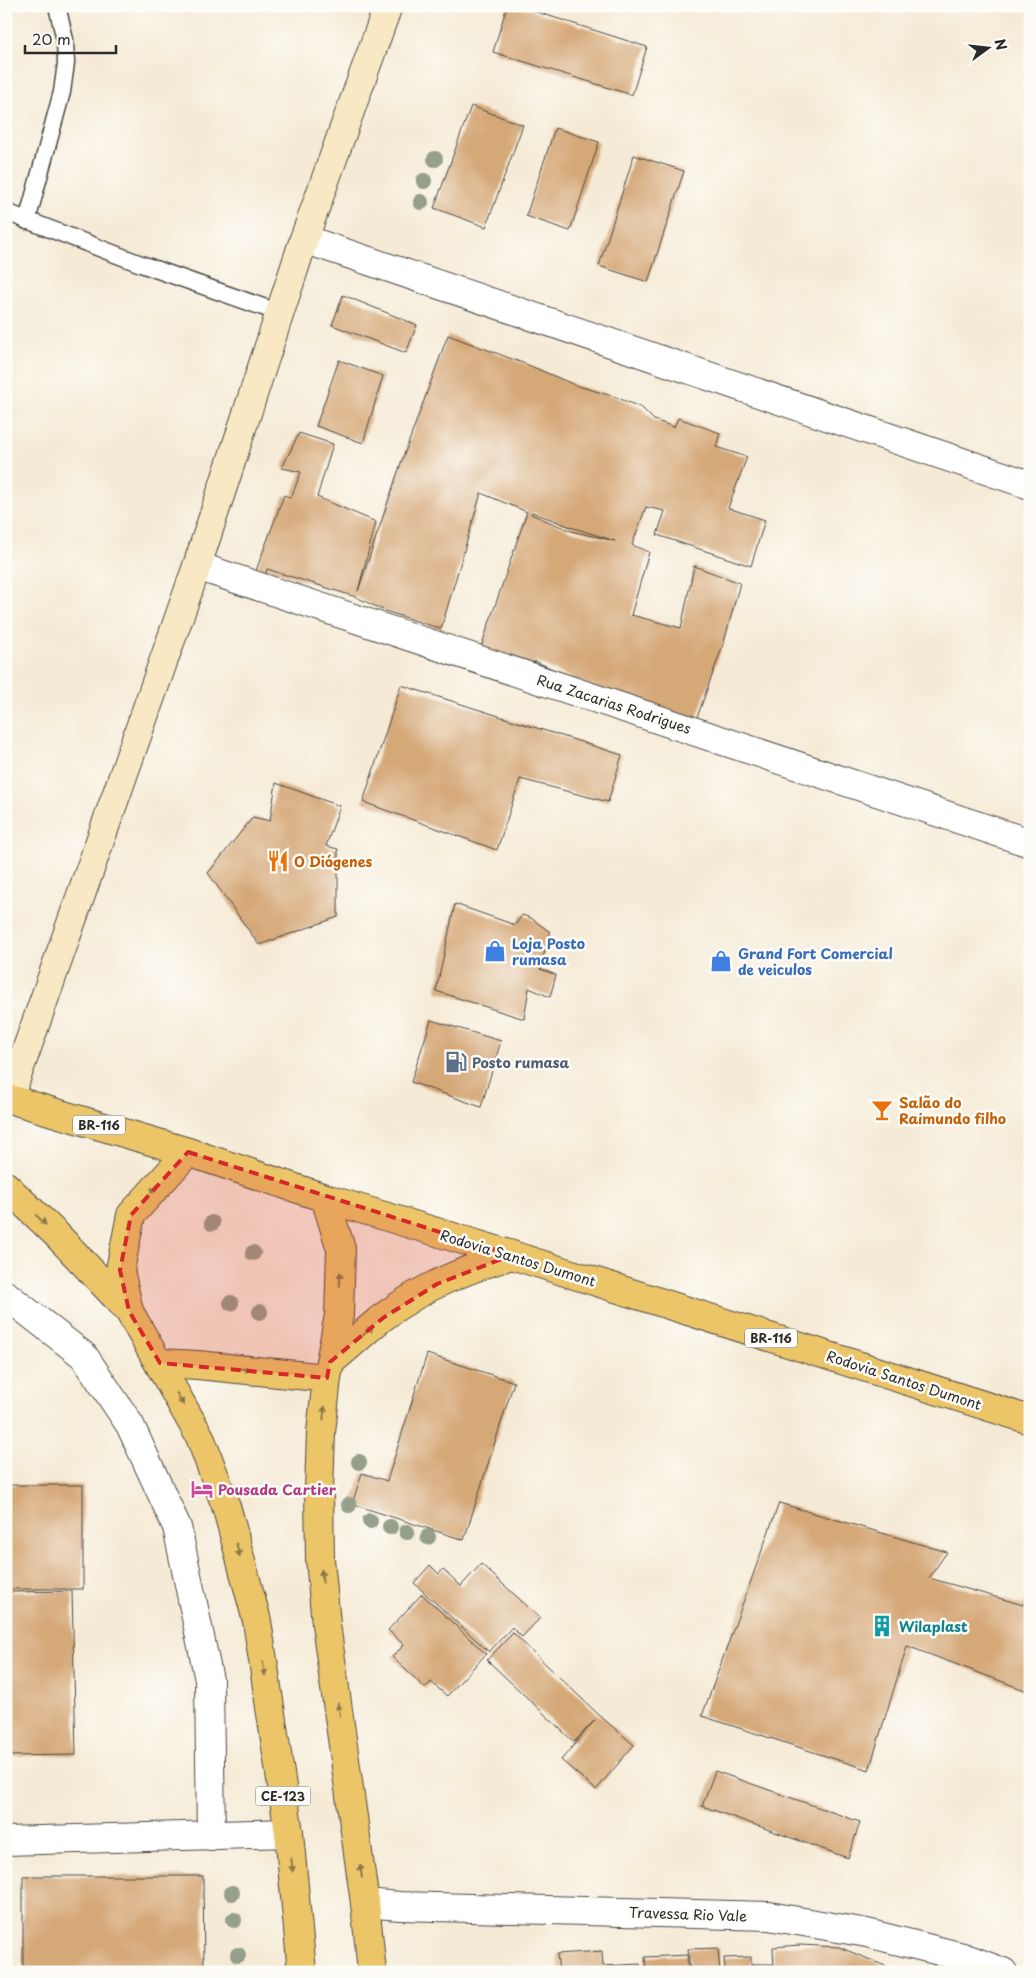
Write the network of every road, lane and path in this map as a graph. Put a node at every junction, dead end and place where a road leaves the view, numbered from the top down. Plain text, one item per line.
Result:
1 (57, 6) edge
2 (388, 6) edge
3 (6, 212) edge
4 (27, 221) junction
5 (304, 239) junction
6 (280, 313) junction
7 (1030, 485) edge
8 (197, 566) junction
9 (1030, 843) edge
10 (8, 1098) edge
11 (188, 1152) junction
12 (6, 1186) edge
13 (325, 1198) junction
14 (512, 1255) junction
15 (6, 1295) edge
16 (130, 1311) junction
17 (160, 1363) junction
18 (329, 1370) junction
19 (1030, 1420) edge
20 (289, 1834) junction
21 (210, 1836) junction
22 (6, 1841) edge
23 (365, 1904) junction
24 (302, 1972) edge
25 (372, 1972) edge
26 (1003, 1972) edge

1 - 4 lane
2 - 5 street
3 - 4 lane
4 - 6 lane
5 - 6 street
5 - 7 street
6 - 8 street
8 - 9 street, Rua Zacarias Rodrigues
8 - 10 street
10 - 11 main road, Rodovia Santos Dumont / BR-116
11 - 13 main road, Rodovia Santos Dumont / BR-116
11 -> 16 main road
12 -> 16 main road
13 - 14 main road, Rodovia Santos Dumont / BR-116
18 -> 13 main road
18 -> 14 main road
14 - 19 main road, Rodovia Santos Dumont / BR-116
15 - 21 street
16 - 17 main road
17 -> 18 main road
17 -> 20 main road, CE-123
23 -> 18 main road
20 - 21 street
20 -> 24 main road, CE-123
21 - 22 street
23 - 25 main road
23 - 26 street, Travessa Rio Vale

